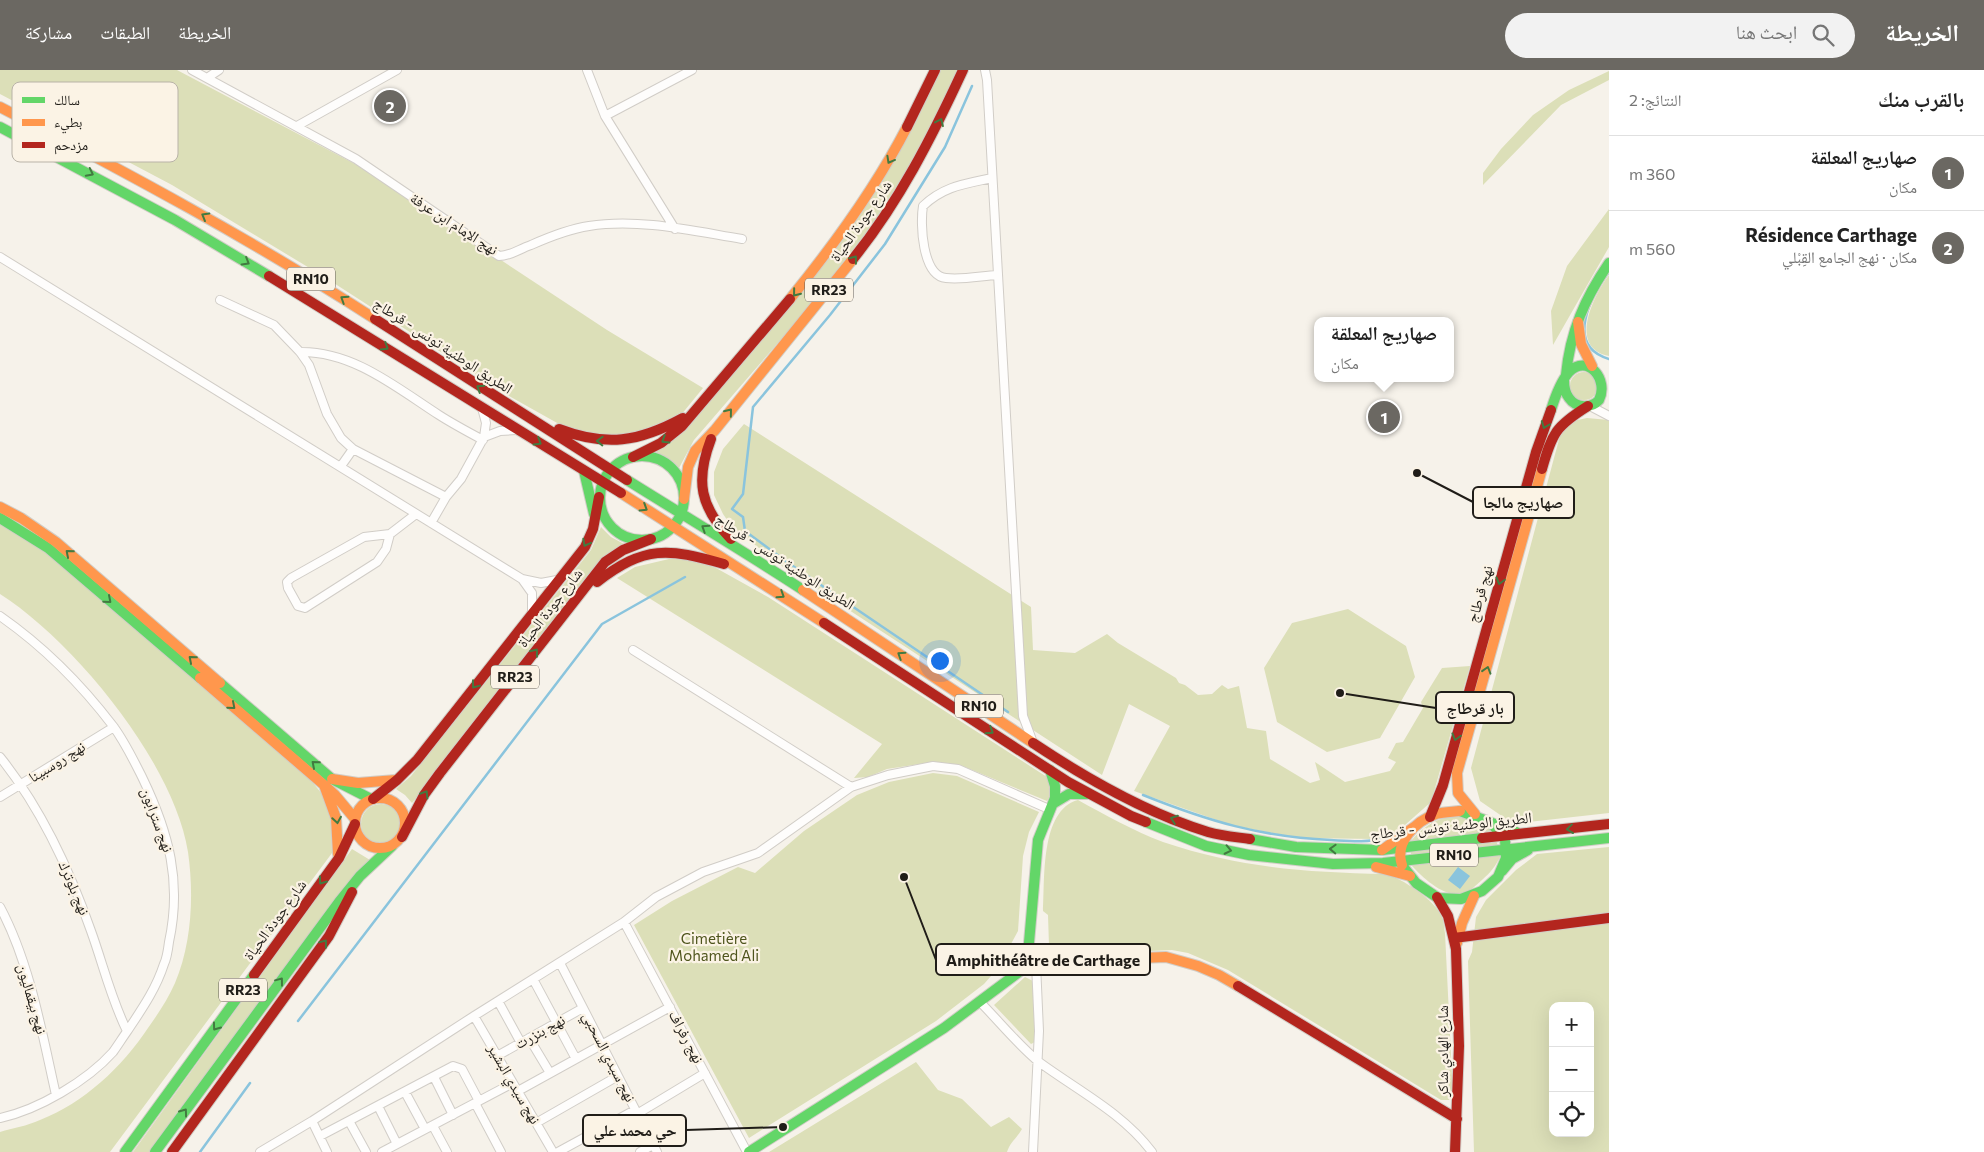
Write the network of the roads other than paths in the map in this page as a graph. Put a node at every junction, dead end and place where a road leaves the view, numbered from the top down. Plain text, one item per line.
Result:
1 (192, 70) edge
2 (219, 70) edge
3 (397, 70) edge
4 (587, 70) edge
5 (692, 70) edge
6 (936, 70) edge
7 (963, 70) edge
8 (985, 70) edge
9 (207, 78) junction
10 (0, 107) edge
11 (12, 113) edge
12 (606, 116) junction
13 (297, 126) junction
14 (0, 127) edge
15 (12, 133) edge
16 (66, 162) edge
17 (107, 162) edge
18 (992, 178) junction
19 (676, 229) junction
20 (742, 239) dead end
21 (0, 257) edge
22 (1609, 263) edge
23 (997, 275) junction
24 (220, 300) dead end
25 (1578, 316) junction
26 (300, 352) junction
27 (1595, 366) junction
28 (1565, 378) junction
29 (1607, 388) edge
30 (507, 405) junction
31 (1589, 406) junction
32 (482, 408) junction
33 (695, 411) junction
34 (1609, 416) edge
35 (520, 430) junction
36 (715, 430) junction
37 (484, 439) junction
38 (353, 449) junction
39 (633, 457) junction
40 (340, 466) junction
41 (611, 469) junction
42 (584, 471) junction
43 (602, 482) junction
44 (446, 497) junction
45 (599, 497) junction
46 (684, 499) junction
47 (0, 507) edge
48 (681, 513) junction
49 (416, 514) junction
50 (0, 518) edge
51 (595, 518) junction
52 (431, 523) junction
53 (673, 526) junction
54 (390, 534) junction
55 (651, 539) junction
56 (744, 551) junction
57 (740, 569) junction
58 (522, 579) junction
59 (559, 579) junction
60 (572, 603) junction
61 (532, 612) junction
62 (0, 616) edge
63 (633, 650) dead end
64 (114, 727) junction
65 (1032, 742) junction
66 (0, 757) edge
67 (1050, 770) junction
68 (397, 780) junction
69 (328, 782) junction
70 (22, 784) junction
71 (851, 787) junction
72 (1087, 794) junction
73 (0, 797) edge
74 (372, 799) junction
75 (1053, 807) junction
76 (1474, 814) junction
77 (1430, 817) junction
78 (355, 821) junction
79 (1492, 823) junction
80 (1609, 824) edge
81 (1414, 827) junction
82 (1532, 834) junction
83 (1504, 835) junction
84 (402, 837) junction
85 (1609, 838) edge
86 (392, 846) junction
87 (1535, 846) junction
88 (1400, 849) junction
89 (1507, 849) junction
90 (1382, 850) junction
91 (339, 858) junction
92 (1401, 861) junction
93 (1363, 864) junction
94 (1502, 871) junction
95 (360, 876) junction
96 (1410, 876) junction
97 (1474, 896) junction
98 (1437, 897) junction
99 (0, 907) edge
100 (1609, 918) edge
101 (624, 922) junction
102 (1456, 938) junction
103 (1028, 954) junction
104 (560, 963) junction
105 (1036, 963) junction
106 (1023, 969) junction
107 (533, 980) junction
108 (498, 1001) junction
109 (980, 1002) junction
110 (670, 1007) junction
111 (583, 1008) junction
112 (474, 1016) junction
113 (557, 1023) junction
114 (127, 1031) junction
115 (529, 1038) junction
116 (521, 1043) junction
117 (602, 1045) junction
118 (497, 1056) junction
119 (576, 1059) junction
120 (1037, 1060) junction
121 (550, 1073) junction
122 (705, 1073) junction
123 (618, 1076) junction
124 (434, 1077) junction
125 (513, 1083) junction
126 (405, 1092) junction
127 (518, 1092) junction
128 (56, 1095) junction
129 (477, 1102) junction
130 (378, 1106) junction
131 (636, 1112) junction
132 (453, 1115) junction
133 (0, 1118) edge
134 (1457, 1119) junction
135 (312, 1121) junction
136 (349, 1121) junction
137 (536, 1123) junction
138 (429, 1128) junction
139 (320, 1136) junction
140 (397, 1144) junction
141 (655, 1148) edge
142 (553, 1151) edge
143 (125, 1152) edge
144 (155, 1152) edge
145 (172, 1152) edge
146 (260, 1152) edge
147 (327, 1152) edge
148 (366, 1152) edge
149 (382, 1152) edge
150 (447, 1152) edge
151 (501, 1152) edge
152 (640, 1152) edge
153 (748, 1152) edge
154 (1033, 1152) edge
155 (1152, 1152) edge
156 (1455, 1152) edge

1 - 9 street, نهج الإمام ابن عرفة
2 - 9 street
3 - 13 street
4 - 12 street
5 - 12 street
6 -> 33 main road, شارع جودة الحياة / RR23
36 -> 7 main road, شارع جودة الحياة / RR23
8 - 18 street
9 - 13 street, نهج الإمام ابن عرفة
11 -> 10 main road, الطريق الوطنية تونس - قرطاج / RN10
12 - 19 street
13 - 19 street, نهج الإمام ابن عرفة
14 -> 15 main road, الطريق الوطنية تونس - قرطاج / RN10
16 -> 32 main road, الطريق الوطنية تونس - قرطاج / RN10
30 -> 17 main road, الطريق الوطنية تونس - قرطاج / RN10
18 - 23 street
18 - 23 street
19 - 20 street, نهج الإمام ابن عرفة
21 - 40 street
22 - 25 main road
23 - 65 street
24 - 26 street
25 - 27 main road
25 - 28 main road
26 - 37 street
26 - 38 street
27 - 28 main road
27 - 29 main road
28 - 31 main road
28 -> 77 main road, نهج قرطاج
29 - 31 main road
33 -> 30 main road
30 - 41 main road, الطريق الوطنية تونس - قرطاج / RN10
31 - 34 street
76 -> 31 main road, نهج قرطاج
32 - 35 main road, الطريق الوطنية تونس - قرطاج / RN10
32 - 37 street
33 -> 39 main road, شارع جودة الحياة / RR23
35 - 37 street
35 -> 42 main road, الطريق الوطنية تونس - قرطاج / RN10
36 - 46 main road, شارع جودة الحياة / RR23
36 - 56 main road
37 - 44 street
38 - 40 street
38 - 44 street
39 - 41 main road, شارع جودة الحياة
39 - 46 main road
40 - 49 street
41 - 43 main road
41 - 48 main road, الطريق الوطنية تونس - قرطاج / RN10
42 - 43 main road, الطريق الوطنية تونس - قرطاج / RN10
42 - 51 main road
43 - 45 main road, شارع جودة الحياة
43 -> 53 main road, الطريق الوطنية تونس - قرطاج / RN10
44 - 52 street
45 - 51 main road, شارع جودة الحياة / RR23
45 - 55 main road
46 - 48 main road, شارع جودة الحياة
69 -> 47 main road
48 - 53 main road, شارع جودة الحياة
56 -> 48 main road, الطريق الوطنية تونس - قرطاج / RN10
49 - 52 street
49 - 54 street
50 -> 69 main road
51 -> 59 main road, شارع جودة الحياة / RR23
52 - 58 street
53 - 55 main road, شارع جودة الحياة
53 - 57 main road, الطريق الوطنية تونس - قرطاج / RN10
54 - 54 street
55 - 60 main road, شارع جودة الحياة / RR23
65 -> 56 main road, الطريق الوطنية تونس - قرطاج / RN10
57 - 60 main road
57 -> 67 main road, الطريق الوطنية تونس - قرطاج / RN10
58 - 59 street
58 - 61 street
59 - 61 main road, شارع جودة الحياة / RR23
84 -> 60 main road, شارع جودة الحياة / RR23
61 -> 68 main road, شارع جودة الحياة / RR23
62 - 64 street, نهج سترابون
63 - 71 street
64 - 70 street, نهج روسبينا
64 - 114 street, نهج سترابون
90 -> 65 main road, الطريق الوطنية تونس - قرطاج / RN10
66 - 70 street, نهج بلوترك
67 - 72 main road, الطريق الوطنية تونس - قرطاج / RN10
67 - 75 main road
68 - 69 main road
68 - 74 main road, شارع جودة الحياة / RR23
69 - 74 main road
69 - 78 main road
69 -> 91 main road
70 - 73 street, نهج روسبينا
70 - 114 street, نهج بلوترك
71 - 75 street
71 - 101 street
72 - 75 main road
72 -> 93 main road, الطريق الوطنية تونس - قرطاج / RN10
74 - 78 main road, شارع جودة الحياة / RR23
74 - 84 main road
75 - 103 main road
76 - 77 main road
76 - 79 main road
77 - 81 main road
78 - 86 main road
78 - 91 main road, شارع جودة الحياة / RR23
79 - 82 main road
79 - 83 main road
80 -> 82 main road, الطريق الوطنية تونس - قرطاج / RN10
81 - 88 main road
81 - 90 main road
82 - 83 main road, الطريق الوطنية تونس - قرطاج / RN10
83 - 88 main road, الطريق الوطنية تونس - قرطاج / RN10
83 - 89 main road
84 - 86 main road, شارع جودة الحياة / RR23
85 - 87 main road, الطريق الوطنية تونس - قرطاج / RN10
86 - 95 main road, شارع جودة الحياة / RR23
87 - 89 main road, الطريق الوطنية تونس - قرطاج / RN10
87 - 94 main road
88 - 90 main road, الطريق الوطنية تونس - قرطاج / RN10
88 - 92 main road
89 - 92 main road, الطريق الوطنية تونس - قرطاج / RN10
89 - 94 main road
91 -> 143 main road, شارع جودة الحياة / RR23
92 - 93 main road, الطريق الوطنية تونس - قرطاج / RN10
92 - 96 main road
93 - 96 main road
94 - 97 main road
144 -> 95 main road, شارع جودة الحياة / RR23
145 -> 95 main road
96 - 98 main road
97 - 98 main road
97 - 102 main road
98 - 102 main road, شارع الهادي شاكر
99 - 128 street, نهج بيقماليون
100 - 102 main road
101 - 104 street
101 - 110 street, نهج رفراف
102 - 134 main road, شارع الهادي شاكر
103 - 105 main road
103 - 106 main road
104 - 107 street
104 - 111 street, نهج سيدي السحبي
105 - 106 main road
105 - 120 street
105 - 134 main road
106 - 109 main road
107 - 108 street
107 - 113 street
108 - 112 street
108 - 116 street
109 - 120 street
109 - 153 main road
110 - 117 street
110 - 122 street, نهج رفراف
111 - 113 street, نهج بنزرت
111 - 117 street, نهج سيدي السحبي
112 - 118 street, نهج سيدي البشير
112 - 135 street
113 - 115 street, نهج بنزرت
113 - 119 street
114 - 128 street, نهج سترابون
115 - 116 street, نهج بنزرت
115 - 121 street
116 - 118 street, نهج بنزرت
117 - 119 street
117 - 123 street, نهج سيدي السحبي
118 - 125 street, نهج سيدي البشير
119 - 121 street
120 - 154 street
120 - 155 street
121 - 127 street
122 - 131 street
122 - 153 street, نهج رفراف
123 - 131 street, نهج سيدي السحبي
123 - 137 street
124 - 126 street
124 - 129 street
124 - 132 street
125 - 127 street, نهج سيدي البشير
125 - 129 street
126 - 130 street
126 - 138 street
127 - 137 street, نهج سيدي البشير
128 - 133 street, نهج سترابون
129 - 132 street
129 - 151 street
130 - 136 street
130 - 140 street
131 - 141 street, نهج سيدي السحبي
131 - 142 street
132 - 138 street
134 - 156 main road, شارع الهادي شاكر
135 - 139 street
135 - 146 street
136 - 139 street
136 - 148 street
137 - 142 street, نهج سيدي البشير
138 - 140 street
138 - 150 street
139 - 147 street
140 - 149 street
141 - 152 street

